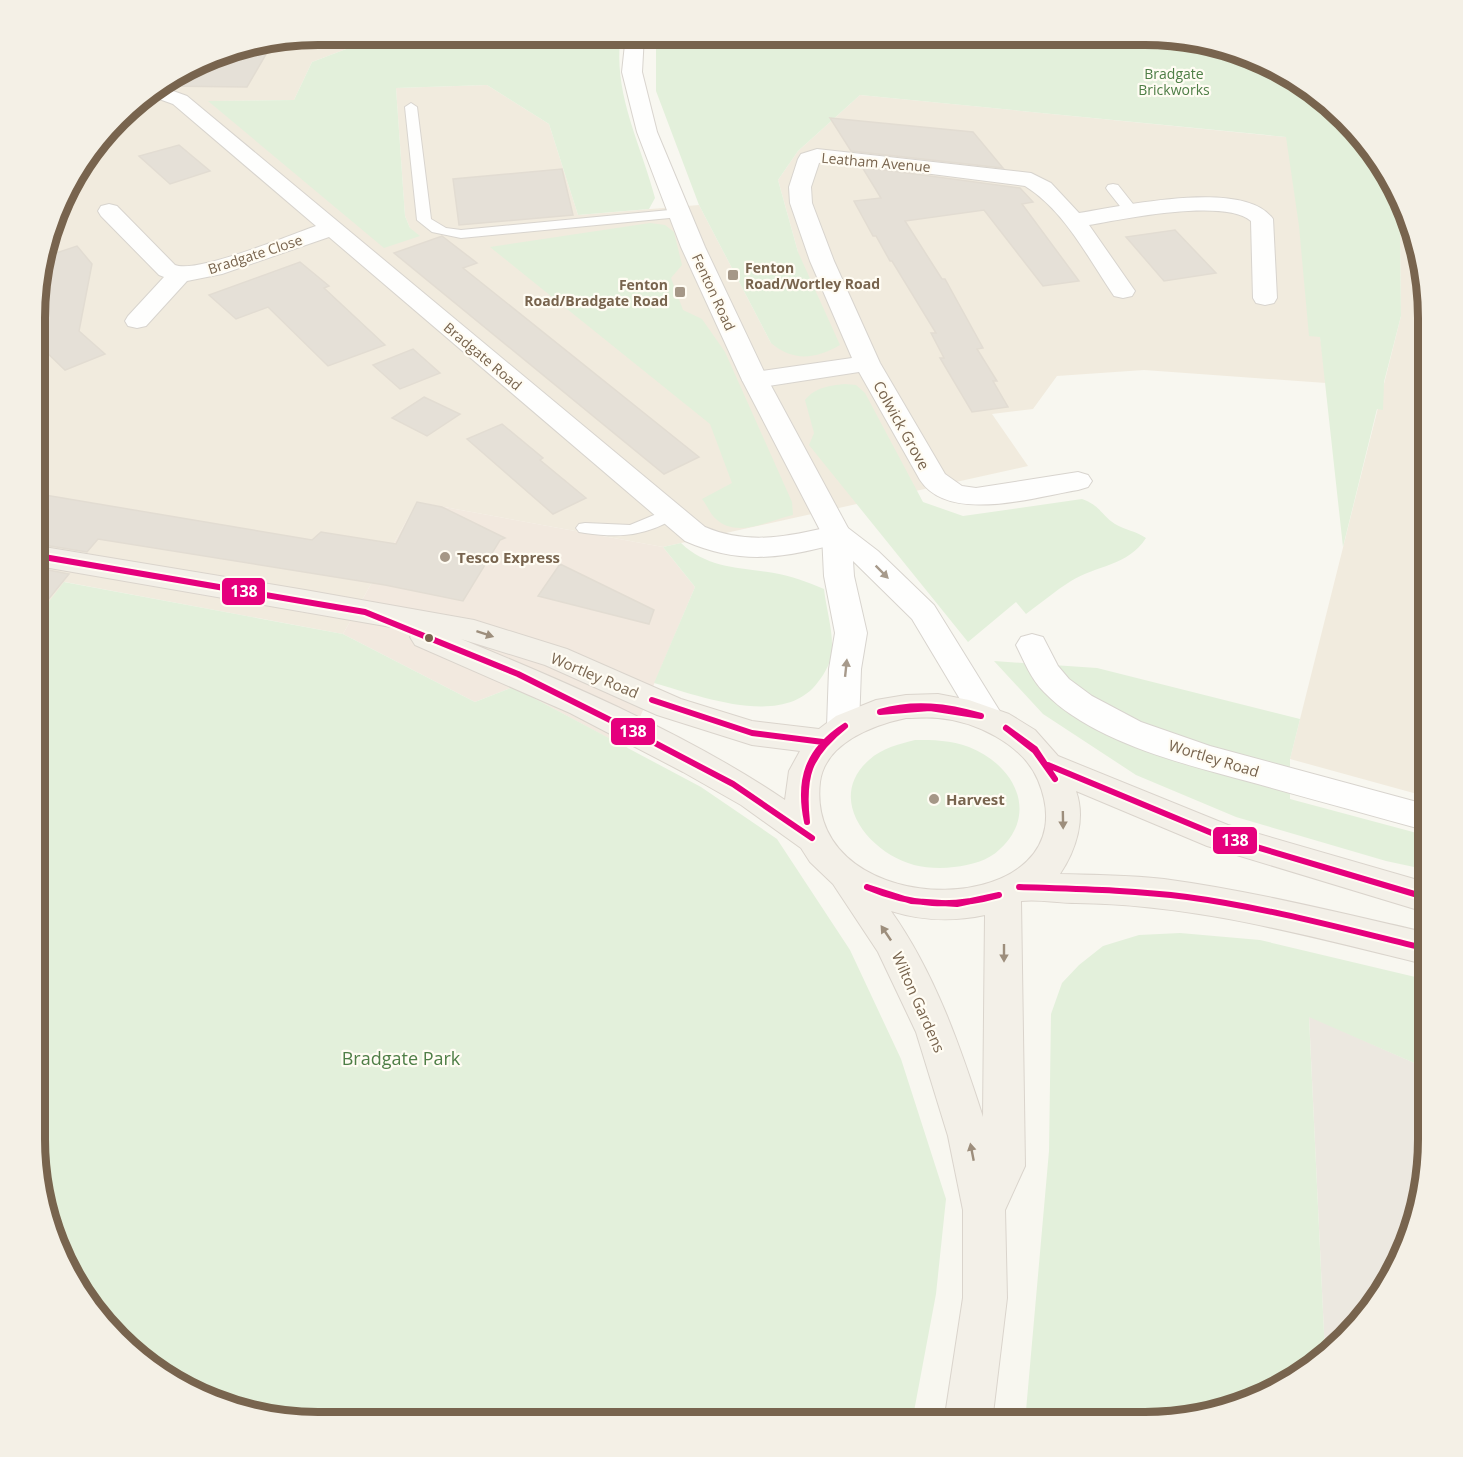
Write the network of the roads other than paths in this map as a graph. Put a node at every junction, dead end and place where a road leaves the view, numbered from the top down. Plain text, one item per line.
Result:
1 (634, 45) edge
2 (163, 94) edge
3 (411, 107) dead end
4 (1113, 188) dead end
5 (109, 211) dead end
6 (1132, 212) junction
7 (680, 213) junction
8 (1073, 221) junction
9 (331, 229) junction
10 (179, 275) junction
11 (1123, 291) dead end
12 (1265, 298) dead end
13 (137, 321) dead end
14 (867, 363) junction
15 (755, 380) junction
16 (1078, 482) dead end
17 (671, 513) junction
18 (585, 528) dead end
19 (837, 534) junction
20 (45, 557) edge
21 (365, 612) junction
22 (1032, 645) dead end
23 (988, 718) junction
24 (833, 734) junction
25 (1048, 765) junction
26 (1418, 815) edge
27 (812, 838) junction
28 (846, 875) junction
29 (1011, 891) junction
30 (1418, 895) edge
31 (1418, 948) edge
32 (984, 1210) junction
33 (969, 1412) edge

1 - 7 street, Fenton Road
2 - 9 street, Bradgate Road
3 - 7 lane
4 - 6 lane
5 - 10 street
6 - 8 street
6 - 12 street
7 - 15 street, Fenton Road
8 - 11 street, Leatham Avenue
8 - 14 street, Leatham Avenue
9 - 10 street, Bradgate Close
9 - 17 street, Bradgate Road
10 - 13 street
14 - 15 street
14 - 16 street, Colwick Grove
15 - 19 street, Fenton Road
17 - 18 lane
17 - 19 street, Bradgate Road
19 -> 23 street, Fenton Road
24 -> 19 street, Fenton Road
20 - 21 main road, Wortley Road
21 -> 24 main road, Wortley Road
21 - 27 main road, Wortley Road
22 - 26 street, Wortley Road
23 - 24 main road
23 - 25 main road
24 - 27 main road
25 -> 29 main road
25 - 30 main road
27 - 28 main road
28 - 29 main road
32 -> 28 main road, Wilton Gardens
29 - 31 main road
29 -> 32 main road, Wilton Gardens
32 - 33 main road, Wilton Gardens

